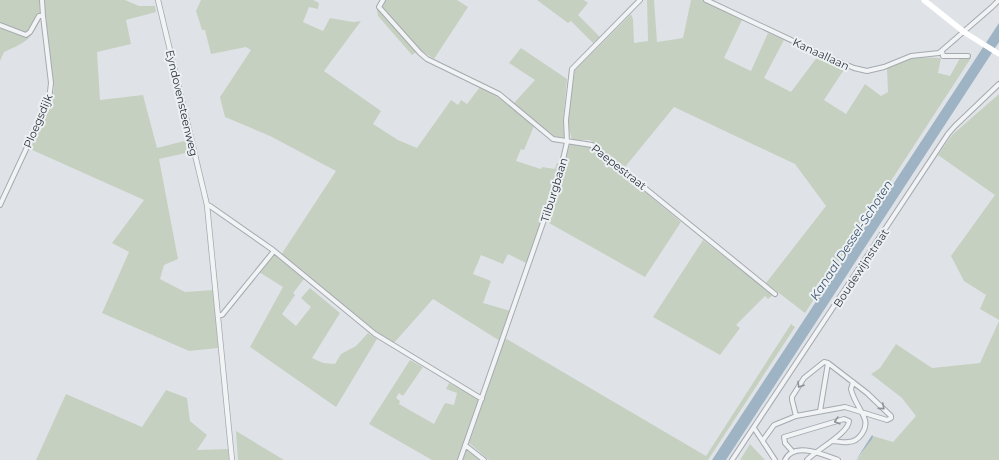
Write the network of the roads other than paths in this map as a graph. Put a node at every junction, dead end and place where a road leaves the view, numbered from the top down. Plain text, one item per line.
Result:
1 (42, 0) edge
2 (158, 0) edge
3 (383, 0) edge
4 (639, 0) edge
5 (706, 0) edge
6 (924, 0) edge
7 (999, 0) edge
8 (43, 16) junction
9 (0, 25) edge
10 (964, 32) junction
11 (942, 51) junction
12 (997, 53) edge
13 (968, 56) dead end
14 (999, 84) edge
15 (567, 142) junction
16 (0, 204) edge
17 (207, 206) junction
18 (274, 251) junction
19 (775, 294) dead end
20 (219, 316) junction
21 (828, 363) junction
22 (853, 382) junction
23 (482, 399) junction
24 (820, 411) junction
25 (861, 413) junction
26 (796, 416) junction
27 (754, 428) junction
28 (763, 440) junction
29 (832, 441) junction
30 (466, 445) junction
31 (793, 452) junction
32 (814, 452) junction
33 (232, 460) edge
34 (460, 460) edge
35 (484, 460) edge
36 (732, 460) edge
37 (775, 460) edge
38 (785, 460) edge
39 (807, 460) edge
40 (838, 460) edge

1 - 8 street, Ploegsdijk
2 - 17 street, Eyndovensteenweg
3 - 15 street, Paepestraat
4 - 15 street, Tilburgbaan
5 - 11 street, Kanaallaan
6 - 10 main road
7 - 10 street
8 - 9 street
8 - 16 street, Ploegsdijk
10 - 11 street
10 - 12 main road
11 - 13 street, Kanaallaan
14 - 27 street, Boudewijnstraat
15 - 19 street, Paepestraat
15 - 23 street, Tilburgbaan
17 - 18 street
17 - 20 street, Eyndovensteenweg
18 - 20 street
18 - 23 street
20 - 33 street, Eyndovensteenweg
21 - 22 street
21 - 24 street
21 -> 26 street
22 - 25 street
22 -> 25 street
23 - 30 street, Tilburgbaan
24 - 25 street
24 - 26 street
25 - 29 street
26 - 28 street
27 - 28 street
27 - 36 street, Boudewijnstraat
28 - 37 street
29 -> 31 street
29 - 32 street
30 - 34 street, Tilburgbaan
30 - 35 street
31 - 32 street
31 - 38 street
32 - 39 street
32 - 40 street

